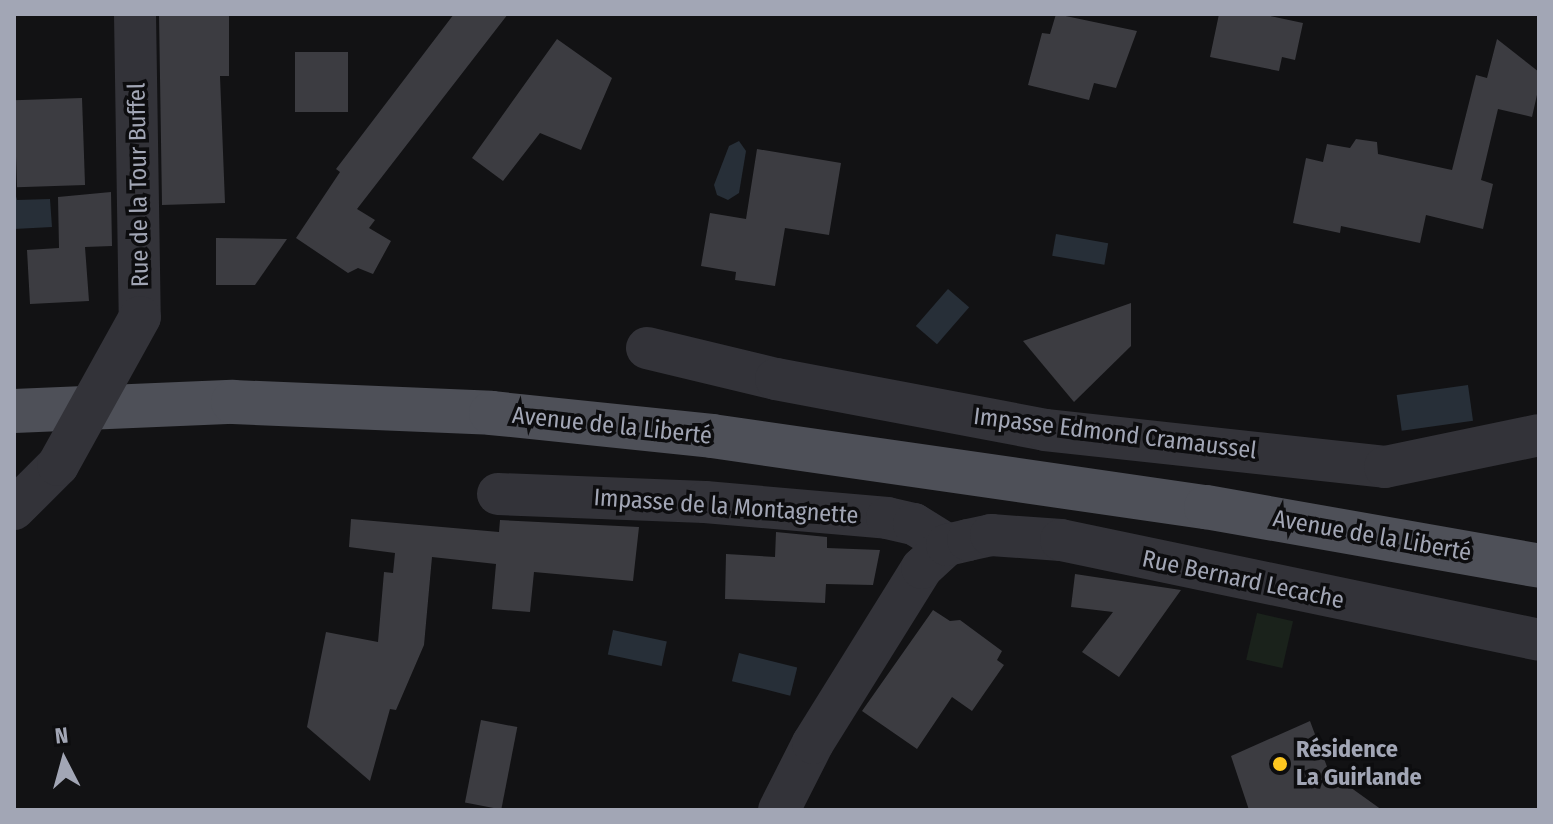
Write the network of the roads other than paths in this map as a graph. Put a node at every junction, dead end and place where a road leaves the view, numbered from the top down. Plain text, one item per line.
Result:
1 (135, 14) edge
2 (647, 348) dead end
3 (14, 411) edge
4 (1539, 435) edge
5 (498, 494) dead end
6 (1206, 507) junction
7 (14, 509) edge
8 (1539, 541) edge
9 (947, 545) junction
10 (1539, 566) edge
11 (1539, 640) edge
12 (779, 810) edge

1 - 7 street, Rue de la Tour Buffel, bridge
2 - 4 street, Impasse Edmond Cramaussel
3 - 6 main road, Avenue de la Liberté
5 - 9 street, Impasse de la Montagnette
6 - 8 main road, Avenue de la Liberté
6 - 10 main road, Avenue de la Liberté
9 - 11 street, Rue Bernard Lecache
9 - 12 street

